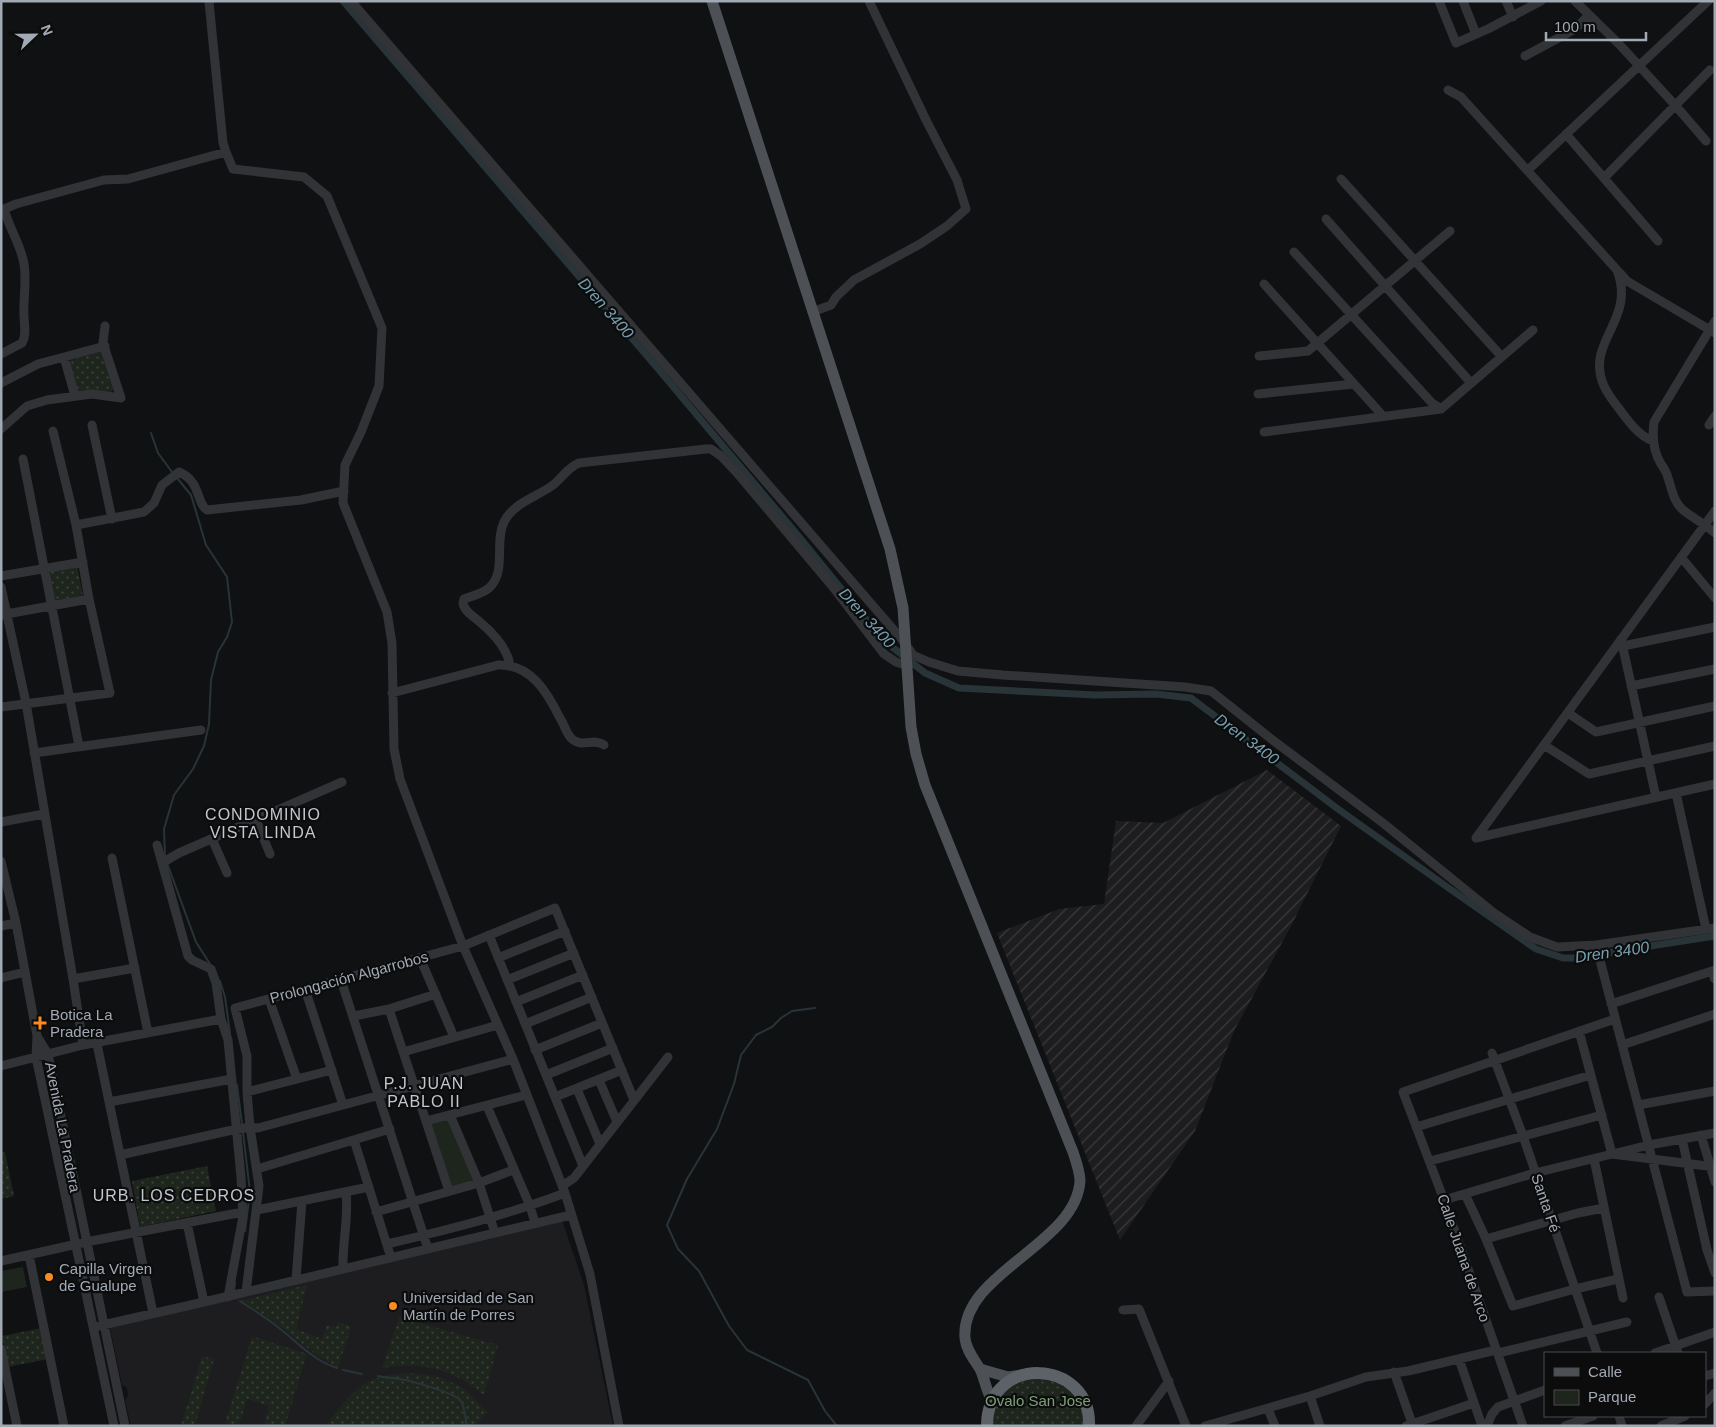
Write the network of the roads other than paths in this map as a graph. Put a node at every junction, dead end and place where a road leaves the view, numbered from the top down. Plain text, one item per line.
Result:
1 (210, 1) edge
2 (351, 1) edge
3 (712, 1) edge
4 (869, 1) edge
5 (1439, 1) edge
6 (1463, 1) edge
7 (1506, 1) edge
8 (1541, 1) edge
9 (1575, 1) edge
10 (1708, 1) edge
11 (1513, 16) junction
12 (1588, 16) junction
13 (1476, 34) junction
14 (1525, 56) dead end
15 (1639, 66) junction
16 (1710, 70) dead end
17 (1448, 90) dead end
18 (1675, 105) junction
19 (1566, 134) junction
20 (1706, 141) dead end
21 (226, 152) junction
22 (1528, 170) junction
23 (1604, 178) junction
24 (1340, 179) dead end
25 (1326, 219) dead end
26 (1450, 231) dead end
27 (1658, 241) dead end
28 (1294, 252) dead end
29 (1415, 261) junction
30 (1617, 270) junction
31 (1264, 284) dead end
32 (1385, 286) junction
33 (812, 312) junction
34 (1351, 315) junction
35 (1715, 321) edge
36 (105, 326) dead end
37 (1533, 330) dead end
38 (1712, 332) edge
39 (1318, 343) junction
40 (105, 346) junction
41 (1, 354) edge
42 (1259, 356) dead end
43 (64, 357) junction
44 (1502, 357) junction
45 (1, 383) edge
46 (1471, 383) junction
47 (1354, 384) junction
48 (1258, 394) dead end
49 (75, 396) junction
50 (1441, 408) junction
51 (1383, 416) junction
52 (1715, 416) edge
53 (1709, 425) dead end
54 (92, 426) dead end
55 (1, 429) edge
56 (53, 431) dead end
57 (1264, 432) dead end
58 (1653, 441) junction
59 (22, 459) dead end
60 (344, 491) junction
61 (1715, 511) edge
62 (112, 519) junction
63 (1705, 524) junction
64 (76, 525) junction
65 (1715, 533) edge
66 (1680, 557) junction
67 (83, 562) junction
68 (44, 569) junction
69 (1, 576) edge
70 (1, 587) edge
71 (89, 598) junction
72 (1715, 598) edge
73 (51, 605) junction
74 (4, 615) edge
75 (1715, 627) edge
76 (1622, 642) junction
77 (908, 657) junction
78 (510, 665) junction
79 (1715, 669) edge
80 (1631, 686) junction
81 (392, 693) junction
82 (70, 699) junction
83 (26, 703) junction
84 (1715, 706) edge
85 (1, 707) edge
86 (1568, 713) junction
87 (1639, 723) junction
88 (201, 730) dead end
89 (604, 745) dead end
90 (1544, 745) junction
91 (79, 746) junction
92 (1715, 746) edge
93 (34, 753) junction
94 (1648, 761) junction
95 (342, 782) dead end
96 (1715, 784) edge
97 (1676, 793) junction
98 (1656, 797) junction
99 (44, 814) junction
100 (256, 820) junction
101 (1, 822) edge
102 (212, 839) junction
103 (157, 845) dead end
104 (270, 854) dead end
105 (112, 858) dead end
106 (1, 861) edge
107 (165, 861) junction
108 (227, 873) dead end
109 (16, 922) junction
110 (1, 926) edge
111 (1710, 929) edge
112 (565, 931) junction
113 (488, 935) junction
114 (1596, 945) junction
115 (463, 946) junction
116 (574, 953) junction
117 (420, 958) junction
118 (498, 958) junction
119 (135, 968) junction
120 (1715, 970) edge
121 (25, 972) junction
122 (583, 975) junction
123 (1, 978) edge
124 (73, 979) junction
125 (341, 980) junction
126 (507, 980) junction
127 (305, 989) junction
128 (436, 994) junction
129 (592, 997) junction
130 (270, 999) junction
131 (516, 1002) junction
132 (1611, 1004) junction
133 (389, 1009) junction
134 (1715, 1014) edge
135 (354, 1016) junction
136 (221, 1018) junction
137 (1615, 1018) junction
138 (602, 1023) junction
139 (525, 1024) junction
140 (498, 1025) junction
141 (1579, 1031) junction
142 (148, 1033) junction
143 (37, 1036) junction
144 (454, 1037) junction
145 (97, 1044) junction
146 (82, 1045) junction
147 (1622, 1045) junction
148 (613, 1048) junction
149 (535, 1050) junction
150 (404, 1052) junction
151 (48, 1054) junction
152 (36, 1057) junction
153 (668, 1057) dead end
154 (1494, 1057) junction
155 (512, 1059) junction
156 (1, 1066) edge
157 (332, 1070) junction
158 (622, 1070) junction
159 (546, 1075) junction
160 (1591, 1075) junction
161 (232, 1079) junction
162 (297, 1079) junction
163 (599, 1080) junction
164 (415, 1086) junction
165 (577, 1089) junction
166 (1715, 1090) edge
167 (247, 1092) junction
168 (379, 1094) junction
169 (526, 1095) junction
170 (555, 1098) junction
171 (634, 1100) junction
172 (1509, 1100) junction
173 (109, 1102) junction
174 (343, 1105) junction
175 (1638, 1105) junction
176 (487, 1106) junction
177 (450, 1115) junction
178 (1602, 1115) junction
179 (426, 1121) junction
180 (617, 1122) junction
181 (1416, 1127) junction
182 (243, 1128) junction
183 (390, 1129) junction
184 (1715, 1133) edge
185 (1523, 1136) junction
186 (1701, 1136) junction
187 (1682, 1139) junction
188 (354, 1140) junction
189 (600, 1144) junction
190 (1649, 1145) junction
191 (1612, 1154) junction
192 (120, 1155) junction
193 (1594, 1158) junction
194 (1653, 1159) junction
195 (1430, 1161) junction
196 (1687, 1164) junction
197 (583, 1166) junction
198 (1713, 1167) edge
199 (257, 1169) junction
200 (513, 1170) junction
201 (1536, 1172) junction
202 (1715, 1182) edge
203 (479, 1183) junction
204 (369, 1187) junction
205 (563, 1190) junction
206 (449, 1191) junction
207 (346, 1192) junction
208 (1465, 1194) junction
209 (302, 1200) junction
210 (1444, 1200) junction
211 (412, 1201) junction
212 (530, 1206) junction
213 (1604, 1208) junction
214 (257, 1210) junction
215 (243, 1212) junction
216 (376, 1212) junction
217 (571, 1215) junction
218 (491, 1217) junction
219 (1552, 1220) junction
220 (187, 1223) junction
221 (535, 1223) junction
222 (136, 1232) junction
223 (495, 1233) junction
224 (424, 1236) junction
225 (1486, 1239) junction
226 (86, 1242) junction
227 (387, 1244) junction
228 (76, 1245) junction
229 (428, 1249) junction
230 (29, 1255) junction
231 (391, 1258) junction
232 (1, 1261) edge
233 (343, 1269) junction
234 (1715, 1273) edge
235 (1618, 1279) junction
236 (296, 1280) junction
237 (1575, 1289) junction
238 (1715, 1291) edge
239 (246, 1292) junction
240 (228, 1297) junction
241 (1659, 1297) dead end
242 (1623, 1298) dead end
243 (204, 1302) junction
244 (1123, 1310) dead end
245 (153, 1314) junction
246 (1627, 1322) dead end
247 (99, 1325) junction
248 (1590, 1331) junction
249 (1715, 1332) edge
250 (1, 1349) edge
251 (1677, 1350) edge
252 (1497, 1352) junction
253 (1597, 1352) edge
254 (1662, 1352) edge
255 (1459, 1359) junction
256 (980, 1369) junction
257 (1394, 1372) junction
258 (1023, 1374) junction
259 (1169, 1381) junction
260 (1544, 1390) edge
261 (1715, 1393) edge
262 (1310, 1396) junction
263 (992, 1400) junction
264 (1514, 1401) junction
265 (1474, 1403) junction
266 (1706, 1403) edge
267 (1268, 1408) junction
268 (1590, 1417) edge
269 (1681, 1417) edge
270 (1232, 1422) edge
271 (1662, 1422) edge
272 (987, 1425) edge
273 (1410, 1425) edge
274 (17, 1426) edge
275 (64, 1426) edge
276 (114, 1426) edge
277 (125, 1426) edge
278 (619, 1426) edge
279 (1089, 1426) edge
280 (1136, 1426) edge
281 (1186, 1426) edge
282 (1205, 1426) edge
283 (1275, 1426) edge
284 (1320, 1426) edge
285 (1482, 1426) edge
286 (1487, 1426) edge
287 (1523, 1426) edge
288 (1565, 1426) edge

1 - 21 street
2 - 77 street
3 - 33 main road
4 - 33 street
5 - 13 street
6 - 13 street
7 - 11 street
8 - 11 street
9 - 12 street
10 - 15 street
11 - 13 street
12 - 14 street
12 - 15 street
15 - 18 street
15 - 19 street
16 - 18 street
17 - 22 street
18 - 20 street
18 - 23 street
19 - 22 street
19 - 23 street
21 - 41 street
21 - 60 street
22 - 30 street
23 - 27 street
24 - 29 street
25 - 32 street
26 - 29 street
28 - 34 street
29 - 32 street
29 - 44 street
30 - 38 street
30 - 58 street
31 - 39 street
32 - 34 street
32 - 46 street
33 - 77 main road
34 - 39 street
34 - 50 street
35 - 38 street
36 - 40 street
37 - 44 street
38 - 58 street
39 - 42 street
39 - 47 street
40 - 43 street
40 - 49 street
43 - 45 street
43 - 49 street
44 - 46 street
46 - 50 street
47 - 48 street
47 - 51 street
49 - 55 street
50 - 51 street
51 - 57 street
52 - 53 street
54 - 62 street
56 - 64 street
58 - 63 street
59 - 68 street
60 - 62 street
60 - 81 street
61 - 63 street
62 - 64 street
63 - 65 street
63 - 66 street
64 - 67 street
66 - 72 street
66 - 76 street
67 - 68 street
67 - 71 street
68 - 69 street
68 - 73 street
70 - 74 street
71 - 73 street
71 - 82 street
73 - 74 street
73 - 82 street
74 - 83 street
75 - 76 street
76 - 80 street
76 - 86 street
77 - 78 street
77 - 114 street
77 - 256 main road
78 - 81 street
78 - 89 street
79 - 80 street
80 - 87 street
81 - 115 street
82 - 83 street
82 - 91 street
83 - 85 street
83 - 93 street
84 - 87 street
86 - 87 street
86 - 90 street
87 - 94 street
88 - 91 street
90 - 94 street
90 - 98 street
91 - 93 street
92 - 94 street
93 - 99 street
94 - 98 street
95 - 100 street
96 - 97 street
97 - 98 street
97 - 111 street
99 - 101 street
99 - 124 street
100 - 102 street
100 - 104 street
102 - 107 street
102 - 108 street
103 - 107 street
105 - 119 street
106 - 109 street, Avenida La Pradera
107 - 136 street
109 - 110 street
109 - 121 street, Avenida La Pradera
111 - 114 street
112 - 113 street, Prolongación Algarrobos
112 - 116 street
112 - 118 street
113 - 115 street, Prolongación Algarrobos
113 - 118 street
114 - 132 street
115 - 117 street, Prolongación Algarrobos
115 - 140 street
116 - 122 street
116 - 126 street
117 - 125 street, Prolongación Algarrobos
117 - 128 street
118 - 126 street
119 - 124 street
119 - 142 street
120 - 132 street
121 - 123 street
121 - 143 street, Avenida La Pradera
122 - 129 street
122 - 131 street
124 - 146 street
125 - 127 street, Prolongación Algarrobos
125 - 135 street
126 - 131 street
127 - 130 street, Prolongación Algarrobos
127 - 157 street
128 - 133 street
128 - 144 street
129 - 138 street
129 - 139 street
130 - 162 street
130 - 167 street, Prolongación Algarrobos
131 - 139 street
132 - 137 street
133 - 135 street
133 - 150 street
134 - 147 street
135 - 168 street
136 - 142 street
136 - 161 street
137 - 141 street
137 - 147 street
138 - 148 street
138 - 149 street
139 - 149 street
140 - 144 street
140 - 155 street
141 - 154 street
141 - 160 street
142 - 145 street
143 - 151 street, Avenida La Pradera
143 - 152 street, Avenida La Pradera
144 - 150 street
145 - 146 street
145 - 173 street
146 - 151 street
147 - 175 street
148 - 158 street
148 - 159 street
149 - 159 street
150 - 164 street
151 - 152 street
151 - 226 street, Avenida La Pradera
152 - 156 street
152 - 228 street, Avenida La Pradera
153 - 171 street
154 - 172 street, Santa Fé
154 - 181 street, Calle Juana de Arco
155 - 164 street
155 - 169 street
157 - 162 street
157 - 174 street
158 - 163 street
158 - 171 street
159 - 170 street
160 - 172 street
160 - 178 street
161 - 173 street
161 - 182 street
162 - 167 street
163 - 165 street
163 - 180 street
164 - 168 street
164 - 179 street
165 - 170 street
165 - 189 street
166 - 175 street
167 - 182 street
168 - 174 street
168 - 183 street
169 - 176 street
169 - 205 street
170 - 197 street
171 - 180 street
172 - 181 street
172 - 185 street, Santa Fé
173 - 192 street
174 - 182 street
175 - 190 street
176 - 177 street
176 - 200 street
177 - 179 street
177 - 203 street
178 - 185 street
178 - 191 street
179 - 206 street
180 - 189 street
181 - 195 street, Calle Juana de Arco
182 - 192 street
182 - 199 street
182 - 215 street
183 - 188 street
183 - 211 street
184 - 186 street
185 - 195 street
185 - 201 street, Santa Fé
186 - 187 street
186 - 198 street
187 - 190 street
187 - 196 street
188 - 199 street
188 - 204 street
189 - 197 street
190 - 191 street
190 - 194 street
191 - 193 street
191 - 194 street
192 - 222 street
193 - 201 street
193 - 213 street
194 - 196 street
194 - 238 street
195 - 210 street, Calle Juana de Arco
196 - 198 street
196 - 234 street
197 - 205 street
198 - 202 street
199 - 214 street
200 - 203 street
200 - 212 street
201 - 208 street
201 - 219 street, Santa Fé
203 - 206 street
203 - 218 street
204 - 207 street
204 - 216 street
205 - 212 street
205 - 217 street
206 - 211 street
207 - 209 street
207 - 233 street
208 - 210 street
208 - 225 street
209 - 214 street
209 - 236 street
210 - 252 street, Calle Juana de Arco
211 - 216 street
211 - 224 street
212 - 218 street
212 - 221 street
213 - 219 street
213 - 235 street
214 - 239 street
215 - 220 street
215 - 240 street
216 - 227 street
217 - 221 street
217 - 278 street
218 - 223 street
218 - 224 street
219 - 225 street
219 - 237 street, Santa Fé
220 - 222 street
220 - 243 street
221 - 223 street
222 - 226 street
222 - 245 street
223 - 229 street
224 - 227 street
224 - 229 street
225 - 237 street
226 - 228 street
226 - 247 street, Avenida La Pradera
227 - 231 street
228 - 230 street
228 - 247 street, Avenida La Pradera
229 - 231 street
230 - 232 street
230 - 275 street
231 - 233 street
233 - 236 street
235 - 237 street
235 - 242 street
236 - 239 street
237 - 248 street, Santa Fé
239 - 240 street
240 - 243 street
241 - 251 street
243 - 245 street
244 - 259 street
245 - 247 street
246 - 248 street
247 - 276 street, Avenida La Pradera
247 - 277 street, Avenida La Pradera
248 - 252 street
248 - 253 street, Santa Fé
249 - 251 street
250 - 274 street
251 - 254 street
252 - 255 street
252 - 264 street, Calle Juana de Arco
255 - 257 street
255 - 265 street
256 - 258 main road
256 - 263 main road
257 - 262 street
257 - 273 street
258 - 263 highway
258 - 279 highway
259 - 280 street
259 - 281 street
260 - 264 street
261 - 266 street
262 - 267 street
262 - 284 street
263 - 272 highway
264 - 286 street
264 - 287 street, Calle Juana de Arco
265 - 273 street
265 - 285 street
267 - 270 street
267 - 283 street
268 - 288 street
269 - 271 street
270 - 282 street

